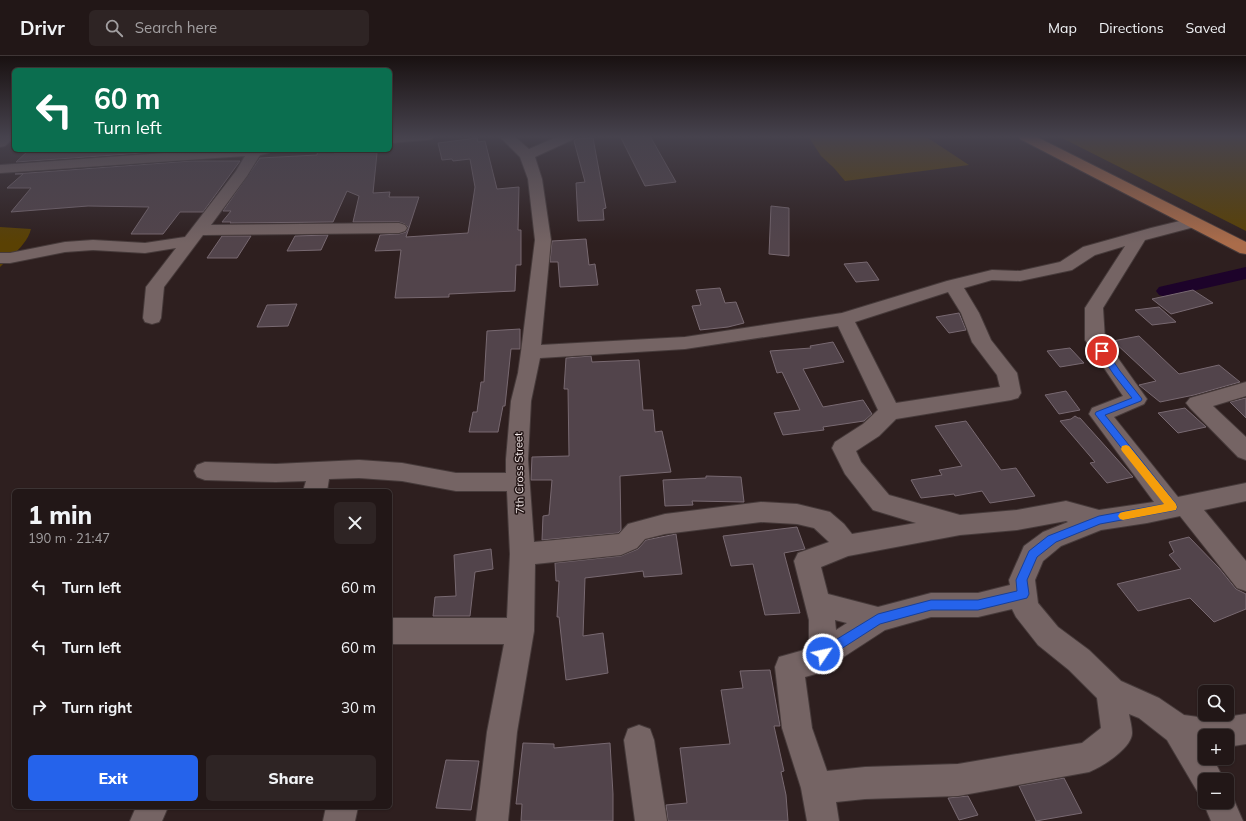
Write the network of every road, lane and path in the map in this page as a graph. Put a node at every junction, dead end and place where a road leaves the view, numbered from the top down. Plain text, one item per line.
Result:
1 (243, 172) edge
2 (533, 172) edge
3 (1094, 172) edge
4 (1192, 223) junction
5 (399, 228) dead end
6 (194, 235) junction
7 (1138, 238) junction
8 (1246, 249) edge
9 (0, 258) edge
10 (954, 285) junction
11 (152, 318) dead end
12 (844, 319) junction
13 (531, 352) junction
14 (1246, 389) edge
15 (890, 412) junction
16 (1246, 451) edge
17 (205, 471) dead end
18 (317, 481) edge
19 (258, 482) edge
20 (518, 482) junction
21 (1246, 492) edge
22 (1179, 506) junction
23 (1099, 520) junction
24 (960, 524) junction
25 (846, 546) junction
26 (523, 554) junction
27 (1246, 580) edge
28 (1023, 594) junction
29 (818, 604) junction
30 (878, 619) junction
31 (392, 631) edge
32 (520, 631) junction
33 (823, 654) junction
34 (1111, 691) junction
35 (1178, 729) junction
36 (1246, 729) edge
37 (639, 740) dead end
38 (1204, 773) edge
39 (817, 788) junction
40 (151, 809) edge
41 (342, 809) edge
42 (1222, 809) edge
43 (146, 821) edge
44 (339, 821) edge
45 (492, 821) edge
46 (651, 821) edge
47 (823, 821) edge
48 (1227, 821) edge

1 - 6 street
2 - 13 street, 7th Cross Street
3 - 4 main road
4 - 7 street
4 - 8 main road
5 - 6 street
6 - 9 street
6 - 11 street
7 - 10 street
7 - 22 street
10 - 12 street
10 - 15 street
12 - 13 street
12 - 15 street
13 - 20 street, 7th Cross Street
14 - 16 street
15 - 24 street
17 - 19 street
18 - 19 street
18 - 20 street
20 - 26 street, 7th Cross Street
21 - 22 street
22 - 23 street
22 - 27 street
23 - 24 street
23 - 28 street
24 - 25 street
25 - 26 street
25 - 29 street
26 - 32 street, 7th Cross Street
28 - 30 street
28 - 34 street
29 - 30 street
29 - 33 street
30 - 33 street
31 - 32 street
32 - 45 street, 7th Cross Street
33 - 39 street
34 - 35 street
34 - 39 street
35 - 36 street
35 - 38 street
37 - 46 street
39 - 47 street
40 - 43 street
41 - 44 street
42 - 48 street

